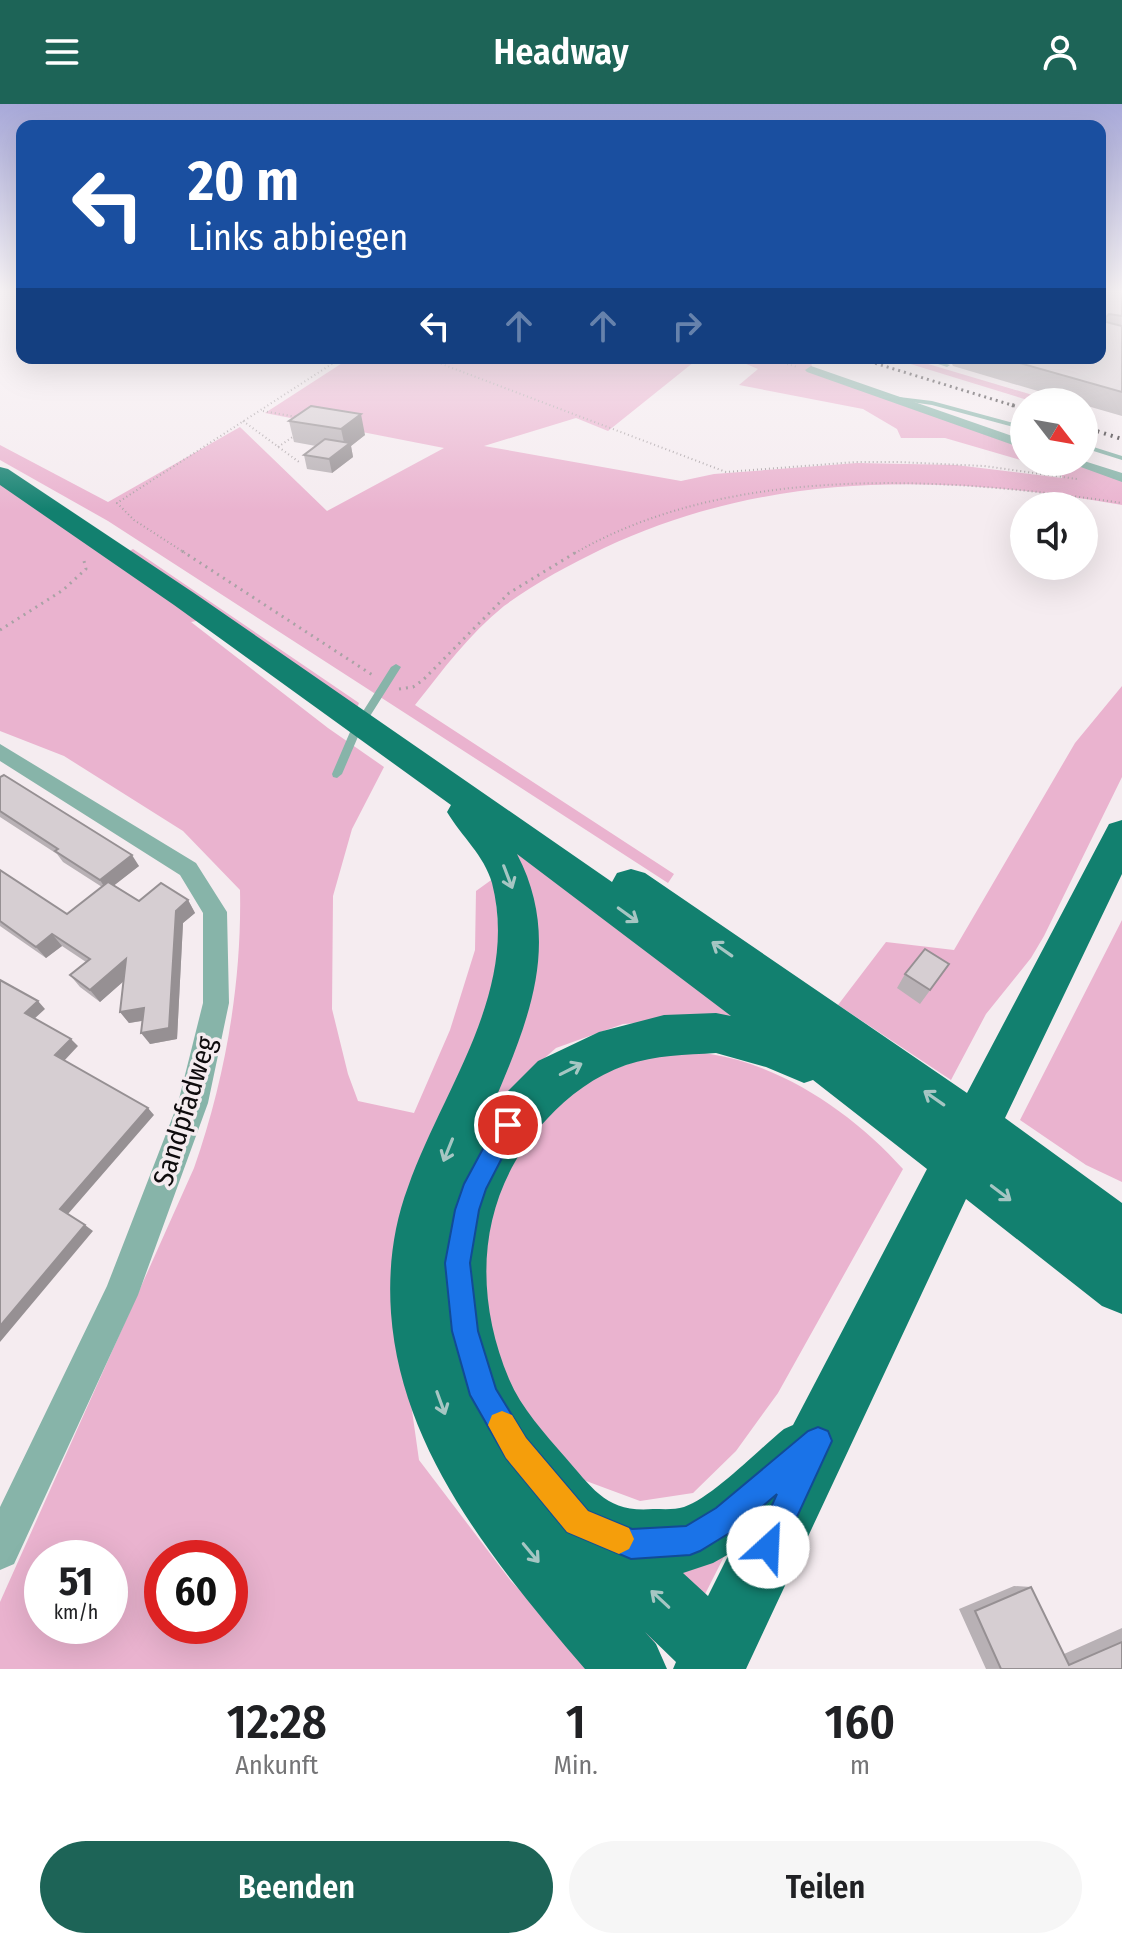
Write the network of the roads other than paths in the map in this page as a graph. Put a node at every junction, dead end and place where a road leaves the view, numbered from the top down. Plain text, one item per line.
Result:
1 (811, 370) road end
2 (883, 397) junction
3 (1010, 424) edge
4 (1010, 440) edge
5 (1098, 450) edge
6 (1122, 458) edge
7 (0, 468) edge
8 (1098, 470) edge
9 (0, 474) edge
10 (1122, 478) edge
11 (396, 667) dead end
12 (0, 751) edge
13 (429, 770) junction
14 (337, 774) dead end
15 (1120, 841) edge
16 (872, 1095) junction
17 (998, 1143) junction
18 (1122, 1201) edge
19 (1122, 1236) edge
20 (1122, 1286) edge
21 (818, 1441) junction
22 (577, 1521) junction
23 (0, 1550) edge
24 (713, 1660) edge
25 (631, 1669) edge

1 - 2 street
2 - 3 lane
2 - 4 street
5 - 6 lane
17 -> 7 main road
8 - 10 street
9 - 13 main road
11 - 14 lane
12 - 23 street, Sandpfadweg
13 -> 16 main road
13 -> 25 main road
15 - 21 main road
16 -> 20 main road
22 -> 16 main road
17 - 18 main road
17 - 19 main road
21 - 22 main road
21 - 24 main road
24 -> 22 main road

